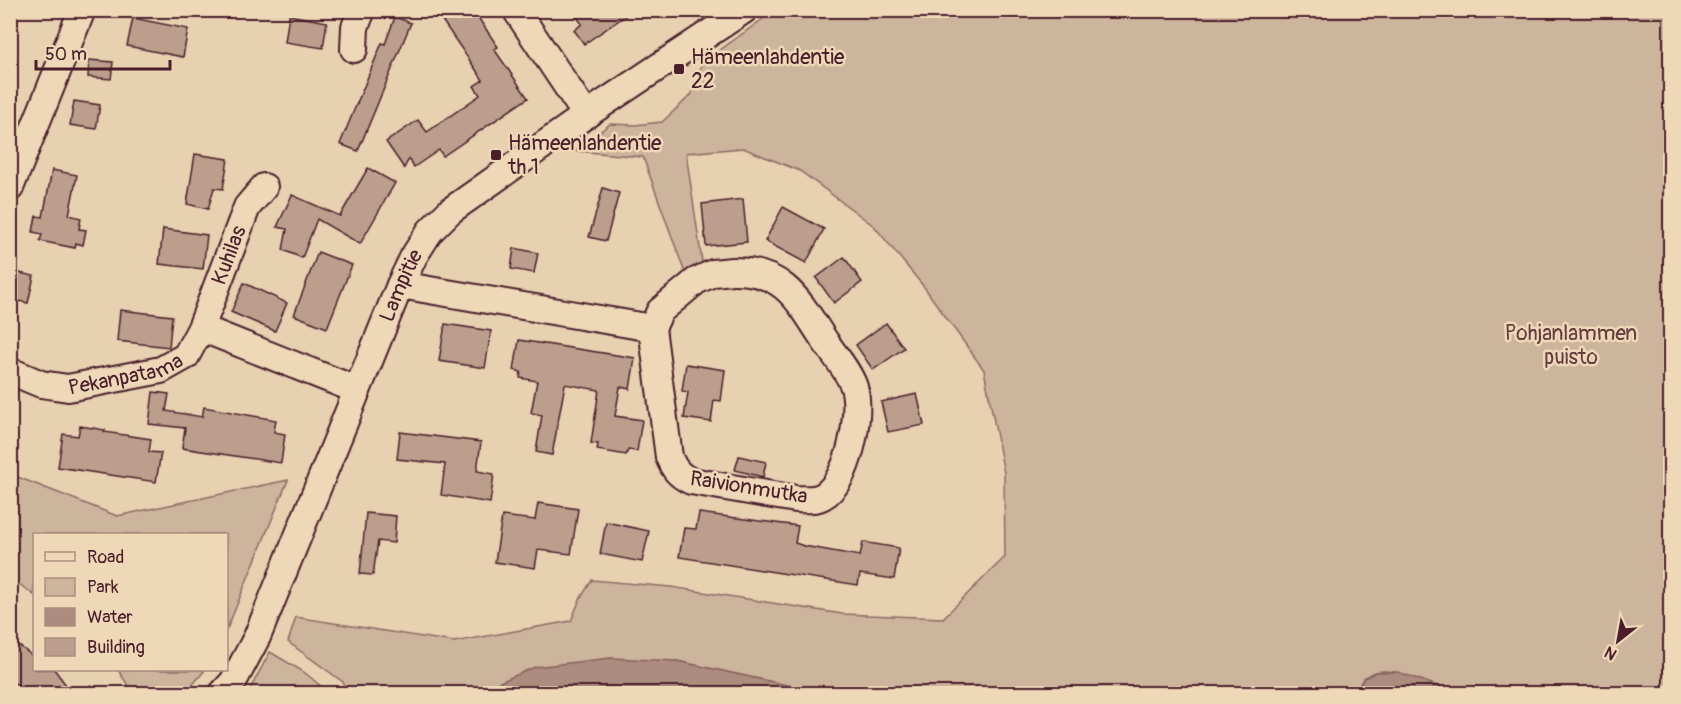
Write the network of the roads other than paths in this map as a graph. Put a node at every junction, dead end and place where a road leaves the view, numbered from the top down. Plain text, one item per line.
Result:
1 (82, 10) edge
2 (362, 10) edge
3 (516, 10) edge
4 (744, 10) edge
5 (354, 49) dead end
6 (586, 115) junction
7 (264, 187) dead end
8 (10, 188) edge
9 (400, 285) junction
10 (201, 328) junction
11 (652, 328) junction
12 (10, 370) edge
13 (357, 390) junction
14 (222, 693) edge

1 - 8 street
2 - 5 street
3 - 6 street
4 - 6 street, Lampitie
6 - 9 street, Lampitie
7 - 10 street, Kuhilas
9 - 11 street
9 - 13 street, Lampitie
10 - 12 street, Pekanpatama
10 - 13 street, Pekanpatama
11 - 11 street, Raivionmutka
13 - 14 street, Lampitie

